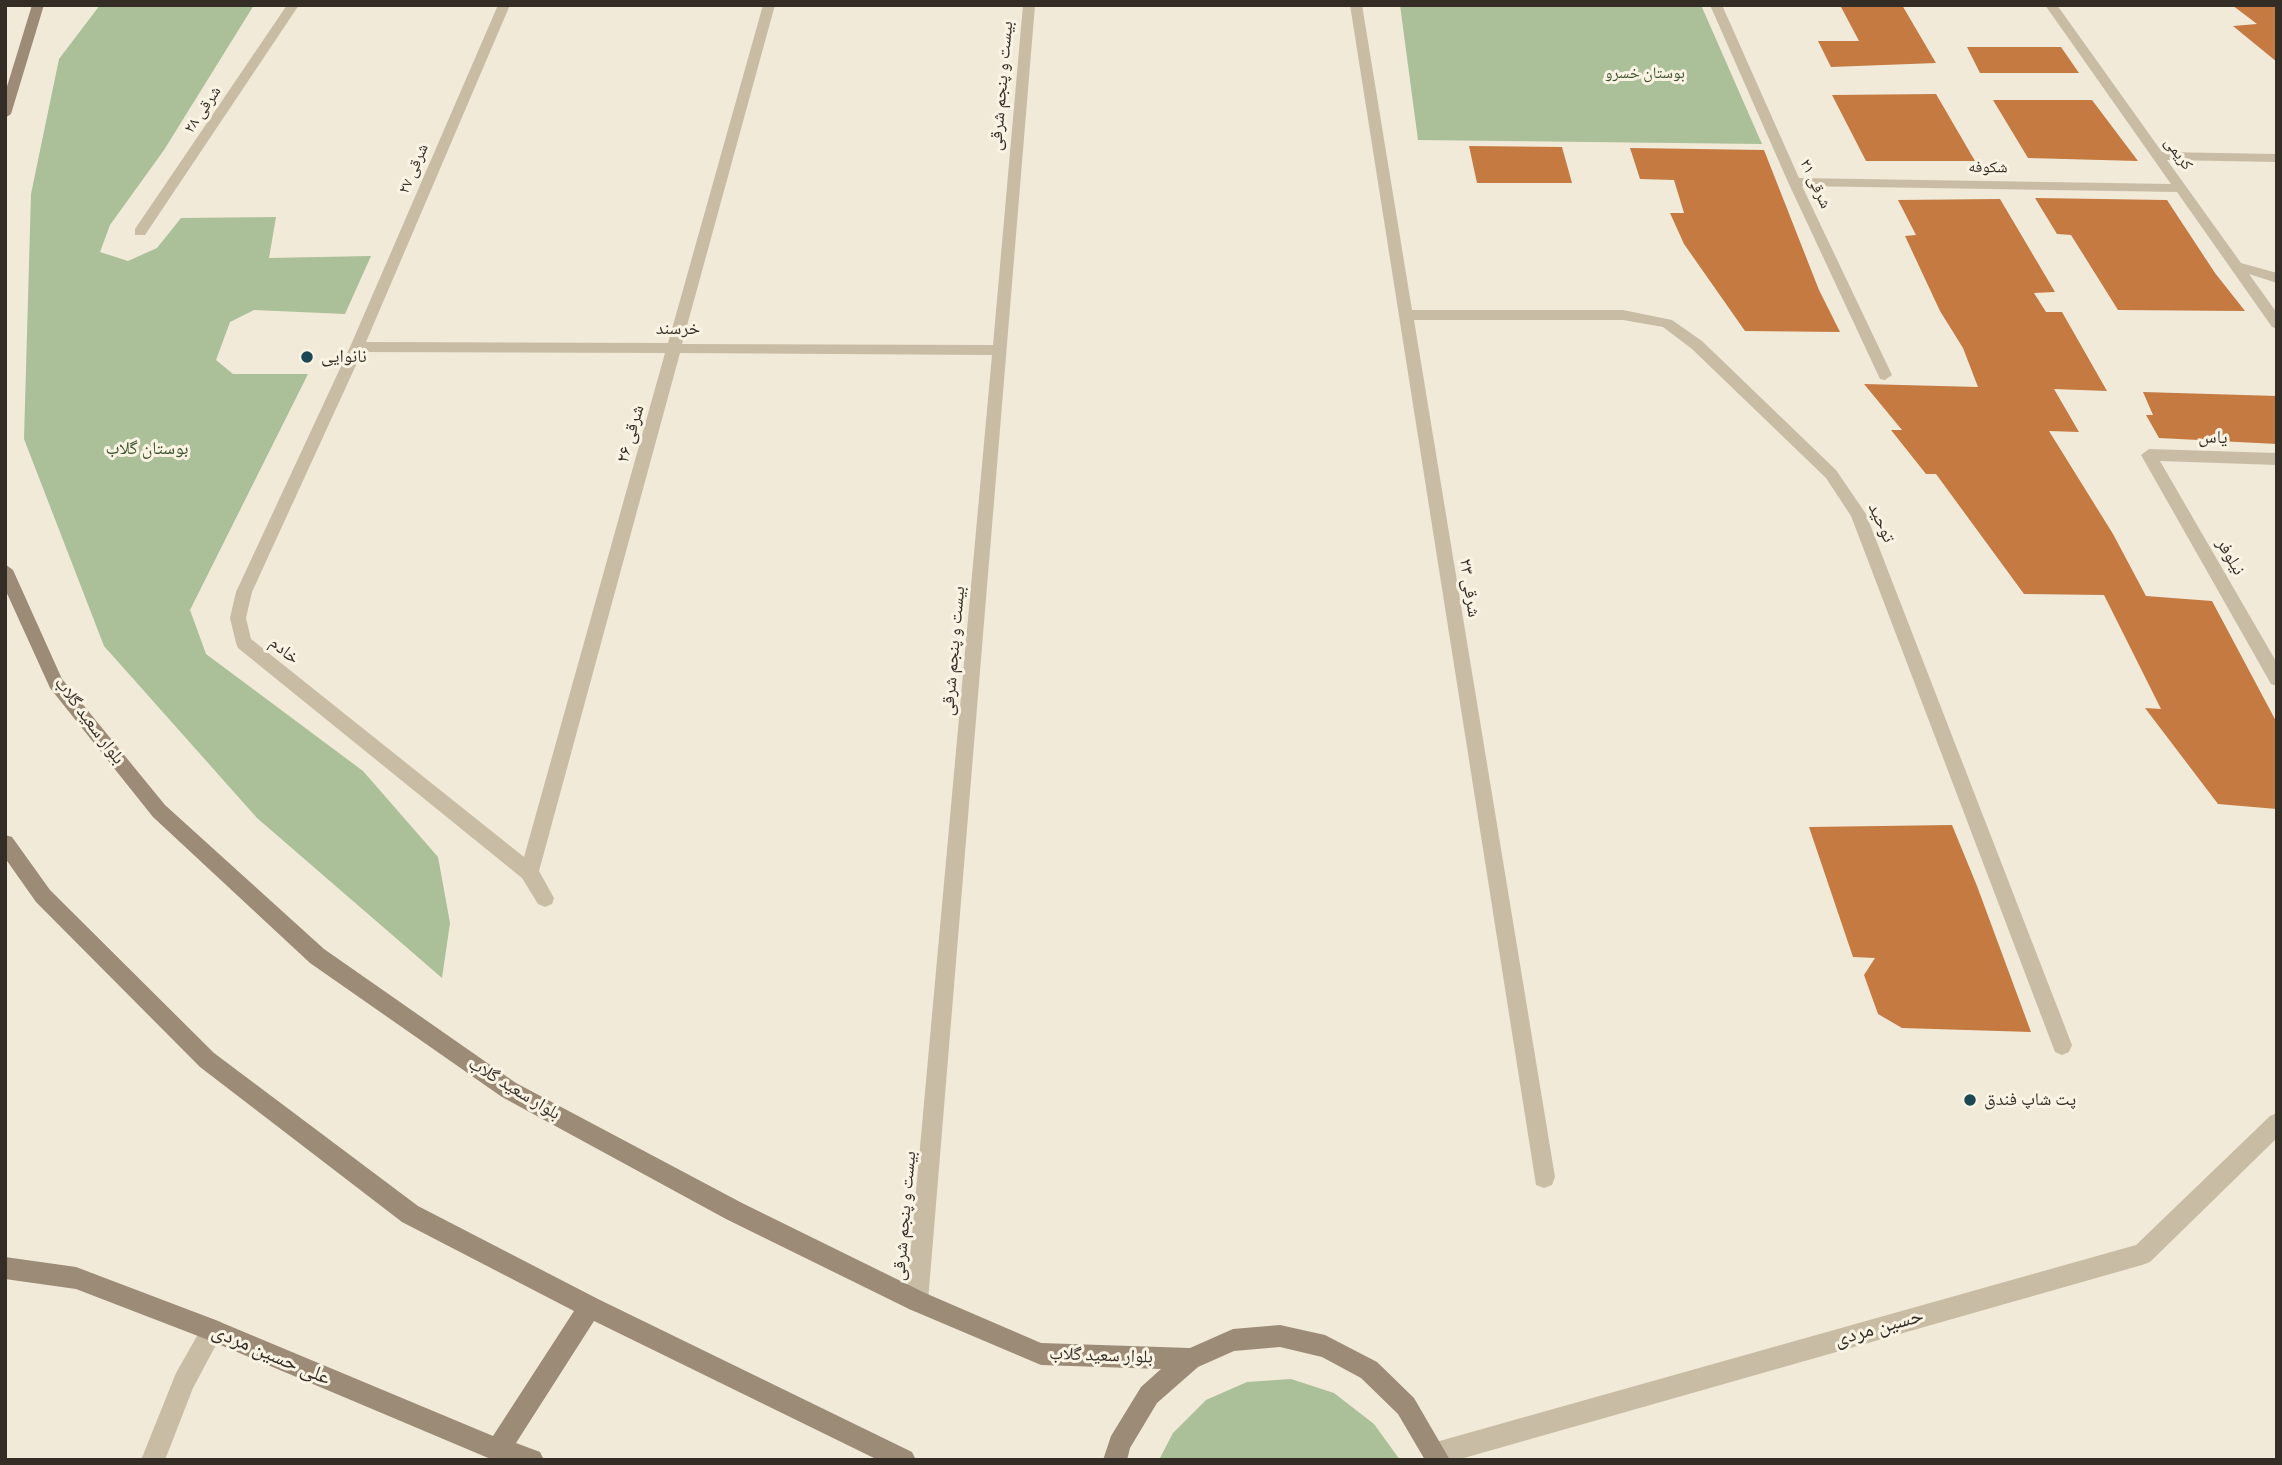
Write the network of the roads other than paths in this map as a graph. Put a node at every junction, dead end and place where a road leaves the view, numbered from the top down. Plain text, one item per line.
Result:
1 (38, 5) edge
2 (293, 5) edge
3 (504, 5) edge
4 (769, 5) edge
5 (1029, 5) edge
6 (1356, 5) edge
7 (1716, 5) edge
8 (2051, 5) edge
9 (5, 114) edge
10 (2158, 156) junction
11 (2277, 158) edge
12 (1794, 182) junction
13 (2181, 188) junction
14 (140, 232) dead end
15 (2236, 266) junction
16 (2277, 278) edge
17 (1405, 315) junction
18 (2277, 324) edge
19 (357, 347) junction
20 (675, 349) junction
21 (999, 350) junction
22 (1885, 375) dead end
23 (2149, 455) joint
24 (2277, 459) edge
25 (5, 570) edge
26 (2277, 679) edge
27 (5, 844) edge
28 (529, 872) junction
29 (545, 898) dead end
30 (2062, 1045) dead end
31 (2277, 1123) edge
32 (1544, 1177) dead end
33 (5, 1268) edge
34 (917, 1301) junction
35 (590, 1307) junction
36 (213, 1330) junction
37 (1190, 1359) junction
38 (498, 1450) junction
39 (1437, 1457) edge
40 (153, 1460) edge
41 (532, 1460) edge
42 (904, 1460) edge
43 (1115, 1460) edge

1 - 9 main road
2 - 14 street, ۲۸ شرقی
3 - 19 street, ۲۷ شرقی
4 - 20 street, ۲۶ شرقی
5 - 21 street, بیست و پنجم شرقی
6 - 17 street, ۲۳ شرقی
7 - 12 street, ۲۱ شرقی
8 - 10 street, کریمی
10 - 11 street
10 - 13 street, کریمی
12 - 13 street, شکوفه
12 - 22 street, ۲۱ شرقی
13 - 15 street, کریمی
15 - 16 street
15 - 18 street, کریمی
17 - 30 street, توحید
17 - 32 street, ۲۳ شرقی
19 - 20 street, خرسند
19 - 28 street, خادم
20 - 21 street, خرسند
20 - 28 street, ۲۶ شرقی
21 - 34 street, بیست و پنجم شرقی
23 - 24 street, یاس
23 - 26 street, نیلوفر
25 - 34 main road, بلوار سعید گلاب
27 - 35 main road
28 - 29 street, خادم
31 - 39 street, حسین مردی
33 - 36 main road, علی حسین مردی
34 - 37 main road, بلوار سعید گلاب
35 - 38 main road
35 - 42 main road
36 - 38 main road, علی حسین مردی
36 - 40 street
37 - 39 main road
37 - 43 main road
38 - 41 main road, علی حسین مردی

